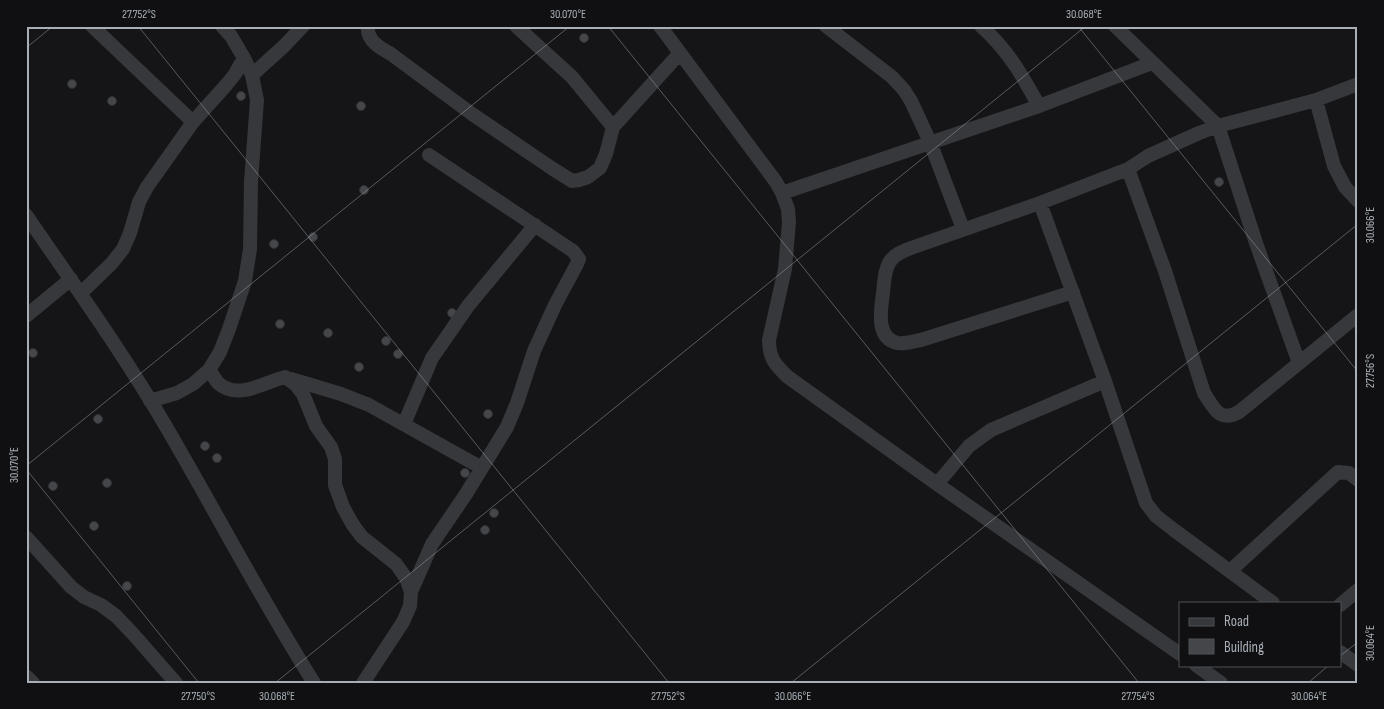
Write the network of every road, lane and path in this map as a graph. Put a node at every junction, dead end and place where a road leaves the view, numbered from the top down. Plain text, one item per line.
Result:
1 (92, 26) edge
2 (222, 26) edge
3 (303, 26) edge
4 (368, 26) edge
5 (516, 26) edge
6 (660, 26) edge
7 (826, 26) edge
8 (981, 26) edge
9 (1115, 26) edge
10 (680, 53) junction
11 (244, 58) junction
12 (1152, 63) junction
13 (252, 75) junction
14 (1358, 84) edge
15 (1316, 100) junction
16 (1039, 106) junction
17 (193, 122) junction
18 (1218, 126) junction
19 (613, 127) junction
20 (930, 142) junction
21 (429, 155) dead end
22 (1128, 169) junction
23 (782, 192) junction
24 (1358, 201) edge
25 (1040, 203) junction
26 (26, 215) edge
27 (535, 225) junction
28 (963, 230) junction
29 (71, 279) junction
30 (1073, 292) junction
31 (81, 294) junction
32 (1358, 315) edge
33 (26, 316) edge
34 (1299, 363) junction
35 (209, 370) junction
36 (285, 377) junction
37 (1105, 381) junction
38 (150, 402) junction
39 (404, 424) junction
40 (482, 468) junction
41 (1358, 480) edge
42 (937, 484) junction
43 (26, 537) edge
44 (1230, 571) junction
45 (1358, 590) edge
46 (410, 592) junction
47 (1272, 602) edge
48 (1342, 603) edge
49 (1179, 653) edge
50 (1342, 653) edge
51 (1358, 665) edge
52 (1197, 666) edge
53 (26, 676) edge
54 (34, 683) edge
55 (176, 683) edge
56 (314, 683) edge
57 (363, 683) edge
58 (1221, 683) edge

1 - 17 street
2 - 11 street
3 - 13 street
4 - 19 street
5 - 19 street
6 - 10 street
7 - 20 street
8 - 16 street
9 - 12 street
10 - 19 street
10 - 23 street
11 - 13 street
11 - 17 street
12 - 16 street
12 - 18 street
13 - 35 street
14 - 15 street
15 - 18 street
15 - 24 street
16 - 20 street
17 - 31 street
18 - 22 street
18 - 34 street
20 - 23 street
20 - 28 street
21 - 27 street
22 - 25 street
22 - 34 street
23 - 42 street
25 - 28 street
25 - 30 street
26 - 29 street
27 - 39 street
27 - 40 street
28 - 30 street
29 - 31 street
29 - 33 street
30 - 37 street
31 - 38 street
32 - 34 street
35 - 36 street
35 - 38 street
36 - 39 street
36 - 46 street
37 - 42 street
37 - 44 street
38 - 56 street
39 - 40 street
40 - 46 street
41 - 44 street
42 - 49 street
43 - 55 street
44 - 47 street
45 - 48 street
46 - 57 street
50 - 51 street
52 - 58 street
53 - 54 street

